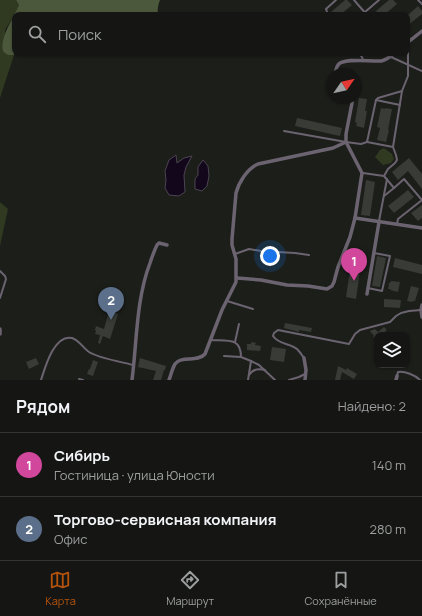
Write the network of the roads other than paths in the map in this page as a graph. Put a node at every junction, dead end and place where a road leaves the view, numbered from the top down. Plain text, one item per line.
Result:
1 (336, 0) edge
2 (354, 0) edge
3 (379, 0) edge
4 (418, 0) edge
5 (422, 4) edge
6 (327, 12) edge
7 (364, 12) joint
8 (422, 30) edge
9 (410, 41) edge
10 (361, 56) edge
11 (409, 56) edge
12 (391, 57) joint
13 (363, 60) junction
14 (409, 65) junction
15 (336, 68) edge
16 (422, 71) edge
17 (402, 91) junction
18 (376, 100) junction
19 (352, 104) edge
20 (400, 105) junction
21 (284, 131) dead end
22 (346, 142) junction
23 (367, 142) junction
24 (393, 147) junction
25 (362, 173) junction
26 (384, 176) junction
27 (387, 179) junction
28 (394, 188) junction
29 (384, 196) junction
30 (422, 200) edge
31 (355, 218) junction
32 (379, 222) junction
33 (397, 224) junction
34 (422, 228) edge
35 (167, 245) dead end
36 (374, 253) junction
37 (235, 254) junction
38 (309, 255) dead end
39 (0, 271) edge
40 (237, 278) junction
41 (368, 288) junction
42 (367, 294) dead end
43 (0, 298) edge
44 (227, 301) junction
45 (422, 305) edge
46 (253, 309) dead end
47 (421, 310) junction
48 (422, 317) edge
49 (239, 324) dead end
50 (0, 328) edge
51 (0, 334) edge
52 (211, 340) junction
53 (235, 342) junction
54 (224, 356) dead end
55 (241, 357) junction
56 (304, 358) joint
57 (251, 361) junction
58 (134, 365) junction
59 (266, 370) junction
60 (305, 374) junction
61 (248, 376) junction
62 (396, 378) edge
63 (41, 380) edge
64 (79, 380) edge
65 (83, 380) edge
66 (132, 380) edge
67 (169, 380) edge
68 (248, 380) edge
69 (275, 380) edge
70 (279, 380) edge
71 (289, 380) edge
72 (305, 380) edge
73 (420, 380) edge

1 - 6 lane
2 - 7 lane
3 - 7 lane
4 - 5 lane
8 - 9 street
10 - 13 lane
11 - 14 lane
12 - 13 street
12 - 14 lane
13 - 15 street
14 - 16 lane
14 - 17 lane
17 - 18 lane
17 - 20 lane
18 - 20 lane
18 - 23 lane
19 - 22 street
20 - 24 lane
21 - 22 lane
22 - 23 lane
22 - 25 street
22 - 37 street
23 - 24 lane
24 - 26 lane
25 - 26 lane
25 - 31 street
26 - 27 lane
27 - 28 lane
27 - 29 lane
28 - 29 lane
28 - 30 lane
29 - 32 lane
30 - 33 lane
31 - 32 street
31 - 40 street
32 - 33 street
32 - 36 street
33 - 34 street
35 - 58 street
36 - 41 street
36 - 41 lane
37 - 38 lane
37 - 40 street
39 - 43 lane
40 - 44 street
41 - 42 street
44 - 46 lane
44 - 52 street
45 - 47 street
47 - 48 street
47 - 56 lane
49 - 53 lane
50 - 51 street
52 - 53 lane
52 - 67 street
53 - 55 lane
54 - 55 lane
55 - 57 lane
56 - 60 street
57 - 59 lane
57 - 61 lane
58 - 63 lane
58 - 66 street
59 - 61 lane
59 - 69 lane
60 - 71 lane
60 - 72 street
61 - 68 lane
62 - 73 lane
64 - 65 lane
69 - 70 lane

